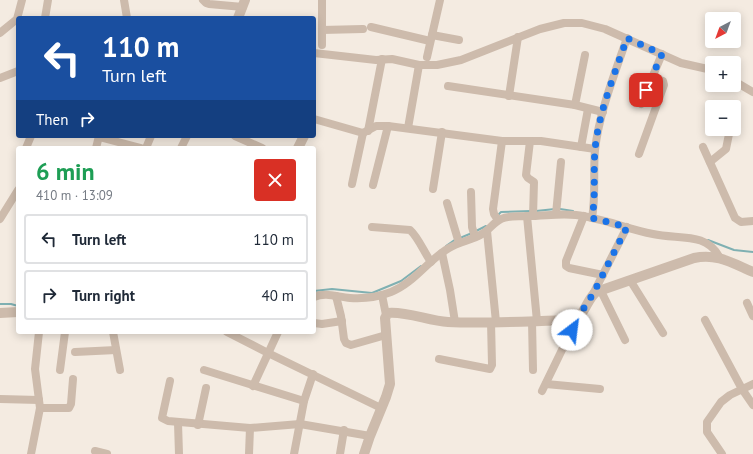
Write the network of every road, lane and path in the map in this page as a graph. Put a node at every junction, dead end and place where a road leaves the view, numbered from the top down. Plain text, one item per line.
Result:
1 (22, 0) edge
2 (48, 0) edge
3 (124, 0) edge
4 (203, 0) edge
5 (322, 0) edge
6 (440, 0) edge
7 (244, 4) edge
8 (18, 16) edge
9 (44, 16) edge
10 (127, 16) edge
11 (239, 16) edge
12 (16, 19) edge
13 (319, 25) edge
14 (0, 33) edge
15 (518, 37) junction
16 (431, 38) junction
17 (627, 38) junction
18 (459, 40) dead end
19 (322, 45) dead end
20 (316, 53) edge
21 (662, 54) junction
22 (585, 55) dead end
23 (427, 57) dead end
24 (382, 59) junction
25 (420, 65) junction
26 (705, 68) edge
27 (16, 72) edge
28 (652, 77) junction
29 (0, 78) edge
30 (741, 85) edge
31 (448, 86) dead end
32 (753, 92) edge
33 (509, 96) junction
34 (641, 104) dead end
35 (575, 105) junction
36 (588, 109) junction
37 (603, 112) junction
38 (316, 120) edge
39 (388, 126) junction
40 (408, 128) junction
41 (366, 132) junction
42 (442, 132) junction
43 (729, 136) edge
44 (106, 138) edge
45 (240, 138) edge
46 (502, 141) junction
47 (530, 141) junction
48 (134, 146) edge
49 (258, 146) edge
50 (581, 147) junction
51 (703, 147) dead end
52 (595, 149) junction
53 (639, 154) dead end
54 (561, 162) dead end
55 (710, 162) junction
56 (352, 184) dead end
57 (373, 185) dead end
58 (433, 189) dead end
59 (471, 192) dead end
60 (15, 201) edge
61 (447, 204) dead end
62 (556, 211) junction
63 (531, 214) junction
64 (590, 215) junction
65 (497, 218) junction
66 (0, 219) edge
67 (753, 221) edge
68 (372, 227) dead end
69 (627, 227) junction
70 (487, 231) junction
71 (474, 234) junction
72 (458, 240) junction
73 (442, 253) junction
74 (720, 258) junction
75 (429, 259) junction
76 (753, 272) edge
77 (603, 275) junction
78 (630, 280) junction
79 (597, 292) junction
80 (382, 295) junction
81 (336, 296) junction
82 (316, 297) edge
83 (747, 303) dead end
84 (16, 312) edge
85 (0, 313) edge
86 (386, 315) junction
87 (753, 316) edge
88 (578, 317) junction
89 (705, 320) dead end
90 (534, 321) junction
91 (342, 322) junction
92 (455, 322) junction
93 (493, 322) junction
94 (316, 323) edge
95 (663, 333) dead end
96 (39, 334) edge
97 (65, 334) edge
98 (113, 334) edge
99 (231, 334) edge
100 (277, 334) edge
101 (386, 335) junction
102 (625, 340) dead end
103 (116, 350) junction
104 (75, 352) dead end
105 (268, 353) junction
106 (439, 359) dead end
107 (60, 370) dead end
108 (120, 370) dead end
109 (204, 370) dead end
110 (533, 370) dead end
111 (313, 374) junction
112 (73, 379) dead end
113 (170, 381) dead end
114 (753, 384) edge
115 (253, 386) junction
116 (206, 388) dead end
117 (600, 389) dead end
118 (742, 389) junction
119 (0, 399) edge
120 (304, 401) junction
121 (40, 404) junction
122 (753, 405) edge
123 (381, 408) junction
124 (178, 423) junction
125 (198, 424) junction
126 (300, 424) junction
127 (250, 428) junction
128 (344, 430) junction
129 (370, 436) junction
130 (95, 451) dead end
131 (31, 454) edge
132 (107, 454) edge
133 (179, 454) edge
134 (249, 454) edge
135 (294, 454) edge
136 (340, 454) edge
137 (364, 454) edge
138 (722, 454) edge

1 - 8 street
2 - 9 street
3 - 10 street
4 - 7 street
5 - 13 street
6 - 16 street
7 - 11 street
12 - 14 street
13 - 16 street
13 - 19 street
15 - 17 street
15 - 25 street
15 - 33 street
16 - 18 street
16 - 23 street
17 - 21 street
17 - 37 street
20 - 24 street
21 - 26 street
21 - 28 street
22 - 35 street
24 - 25 street
24 - 41 street
25 - 40 street
27 - 29 street
28 - 34 street
28 - 53 street
30 - 32 street
31 - 33 street
33 - 35 street
35 - 36 street
36 - 37 street
36 - 50 street
37 - 52 street
38 - 41 street
39 - 40 street
39 - 41 street
39 - 57 street
40 - 42 street
41 - 56 street
42 - 46 street
42 - 58 street
43 - 55 street
44 - 48 street
45 - 49 street
46 - 47 street
46 - 65 street
47 - 50 street
47 - 63 street
50 - 52 street
51 - 55 street
52 - 64 street
54 - 62 street
55 - 67 street
59 - 71 street
60 - 66 street
61 - 72 street
62 - 63 street
62 - 64 street
63 - 65 street
63 - 90 street
64 - 69 street
64 - 77 street
65 - 70 street
68 - 75 street
69 - 74 street
69 - 77 street
70 - 71 street
70 - 93 street
71 - 72 street
72 - 73 street
73 - 75 street
73 - 92 street
74 - 76 street
74 - 78 street
75 - 80 street
77 - 79 street
78 - 79 street
78 - 95 street
79 - 88 street
79 - 102 street
80 - 81 street
80 - 86 street
81 - 82 street
81 - 91 street
83 - 87 street
84 - 85 street
86 - 92 street
86 - 101 street
88 - 90 street
88 - 117 street
89 - 118 street
90 - 93 street
90 - 110 street
91 - 94 street
91 - 101 street
92 - 93 street
93 - 106 street
96 - 121 street
97 - 107 street
98 - 103 street
99 - 105 street
100 - 105 street
101 - 123 street
103 - 104 street
103 - 108 street
105 - 111 street
105 - 115 street
109 - 115 street
111 - 120 street
111 - 123 street
112 - 121 street
113 - 124 street
114 - 118 street
115 - 120 street
116 - 125 street
118 - 122 street
118 - 138 street
119 - 121 street
120 - 126 street
121 - 131 street
123 - 129 street
124 - 125 street
124 - 133 street
125 - 127 street
126 - 127 street
126 - 128 street
126 - 135 street
127 - 134 street
128 - 129 street
128 - 136 street
129 - 137 street
130 - 132 street

